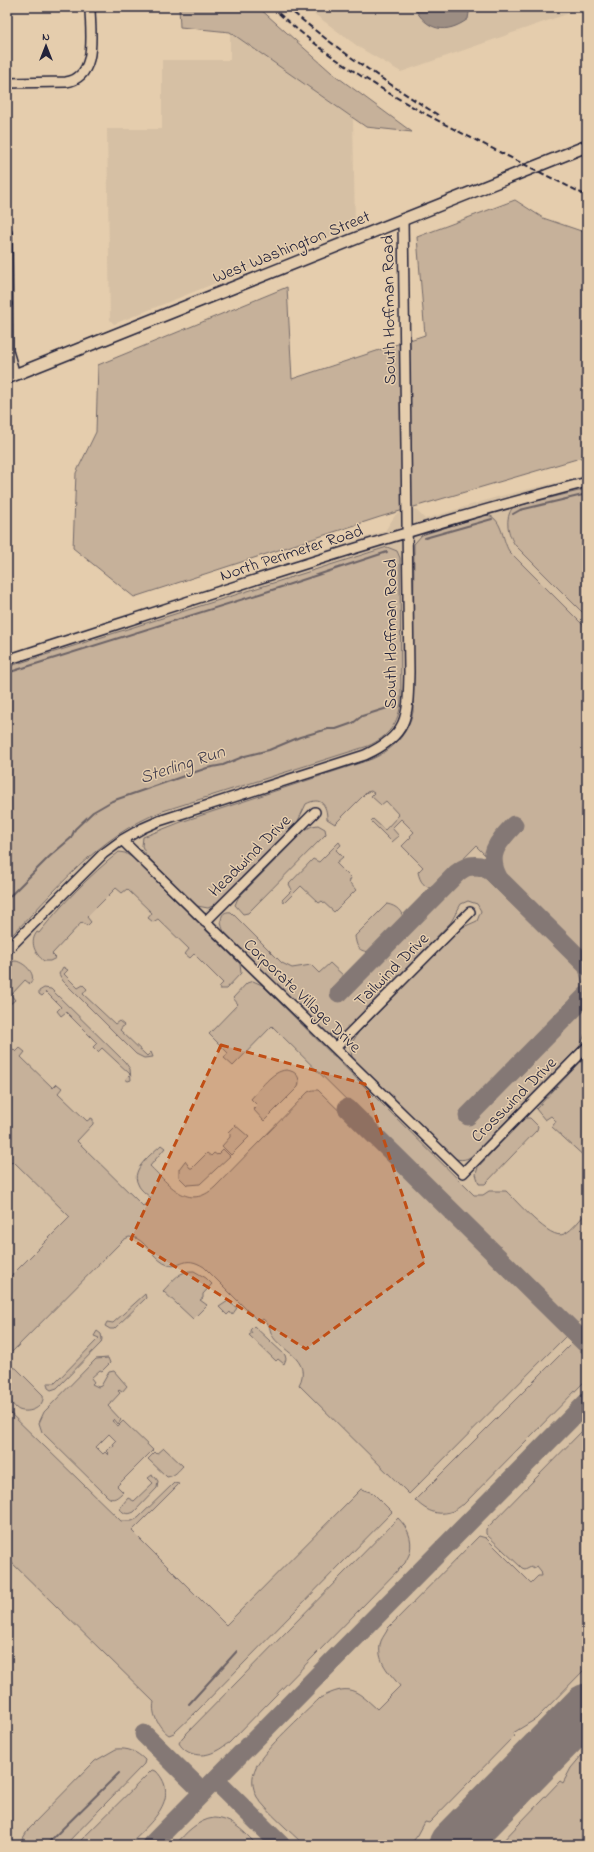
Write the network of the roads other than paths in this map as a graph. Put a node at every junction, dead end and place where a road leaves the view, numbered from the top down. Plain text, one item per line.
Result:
1 (90, 7) edge
2 (7, 83) edge
3 (587, 146) edge
4 (403, 219) junction
5 (7, 233) edge
6 (11, 377) edge
7 (587, 482) edge
8 (407, 532) junction
9 (7, 660) edge
10 (315, 812) dead end
11 (122, 840) junction
12 (470, 912) dead end
13 (206, 922) junction
14 (7, 950) edge
15 (587, 1047) edge
16 (335, 1048) junction
17 (463, 1173) joint

1 - 2 street
3 - 4 main road, West Washington Street
4 - 6 main road, West Washington Street
4 - 8 street, South Hoffman Road
5 - 6 street
7 - 8 street, North Perimeter Road
8 - 9 street, North Perimeter Road
8 - 11 street, South Hoffman Road
10 - 13 street, Headwind Drive
11 - 13 street, Corporate Village Drive
11 - 14 street, South Hoffman Road
12 - 16 street, Tailwind Drive
13 - 16 street, Corporate Village Drive
15 - 17 street, Crosswind Drive
16 - 17 street, Corporate Village Drive

